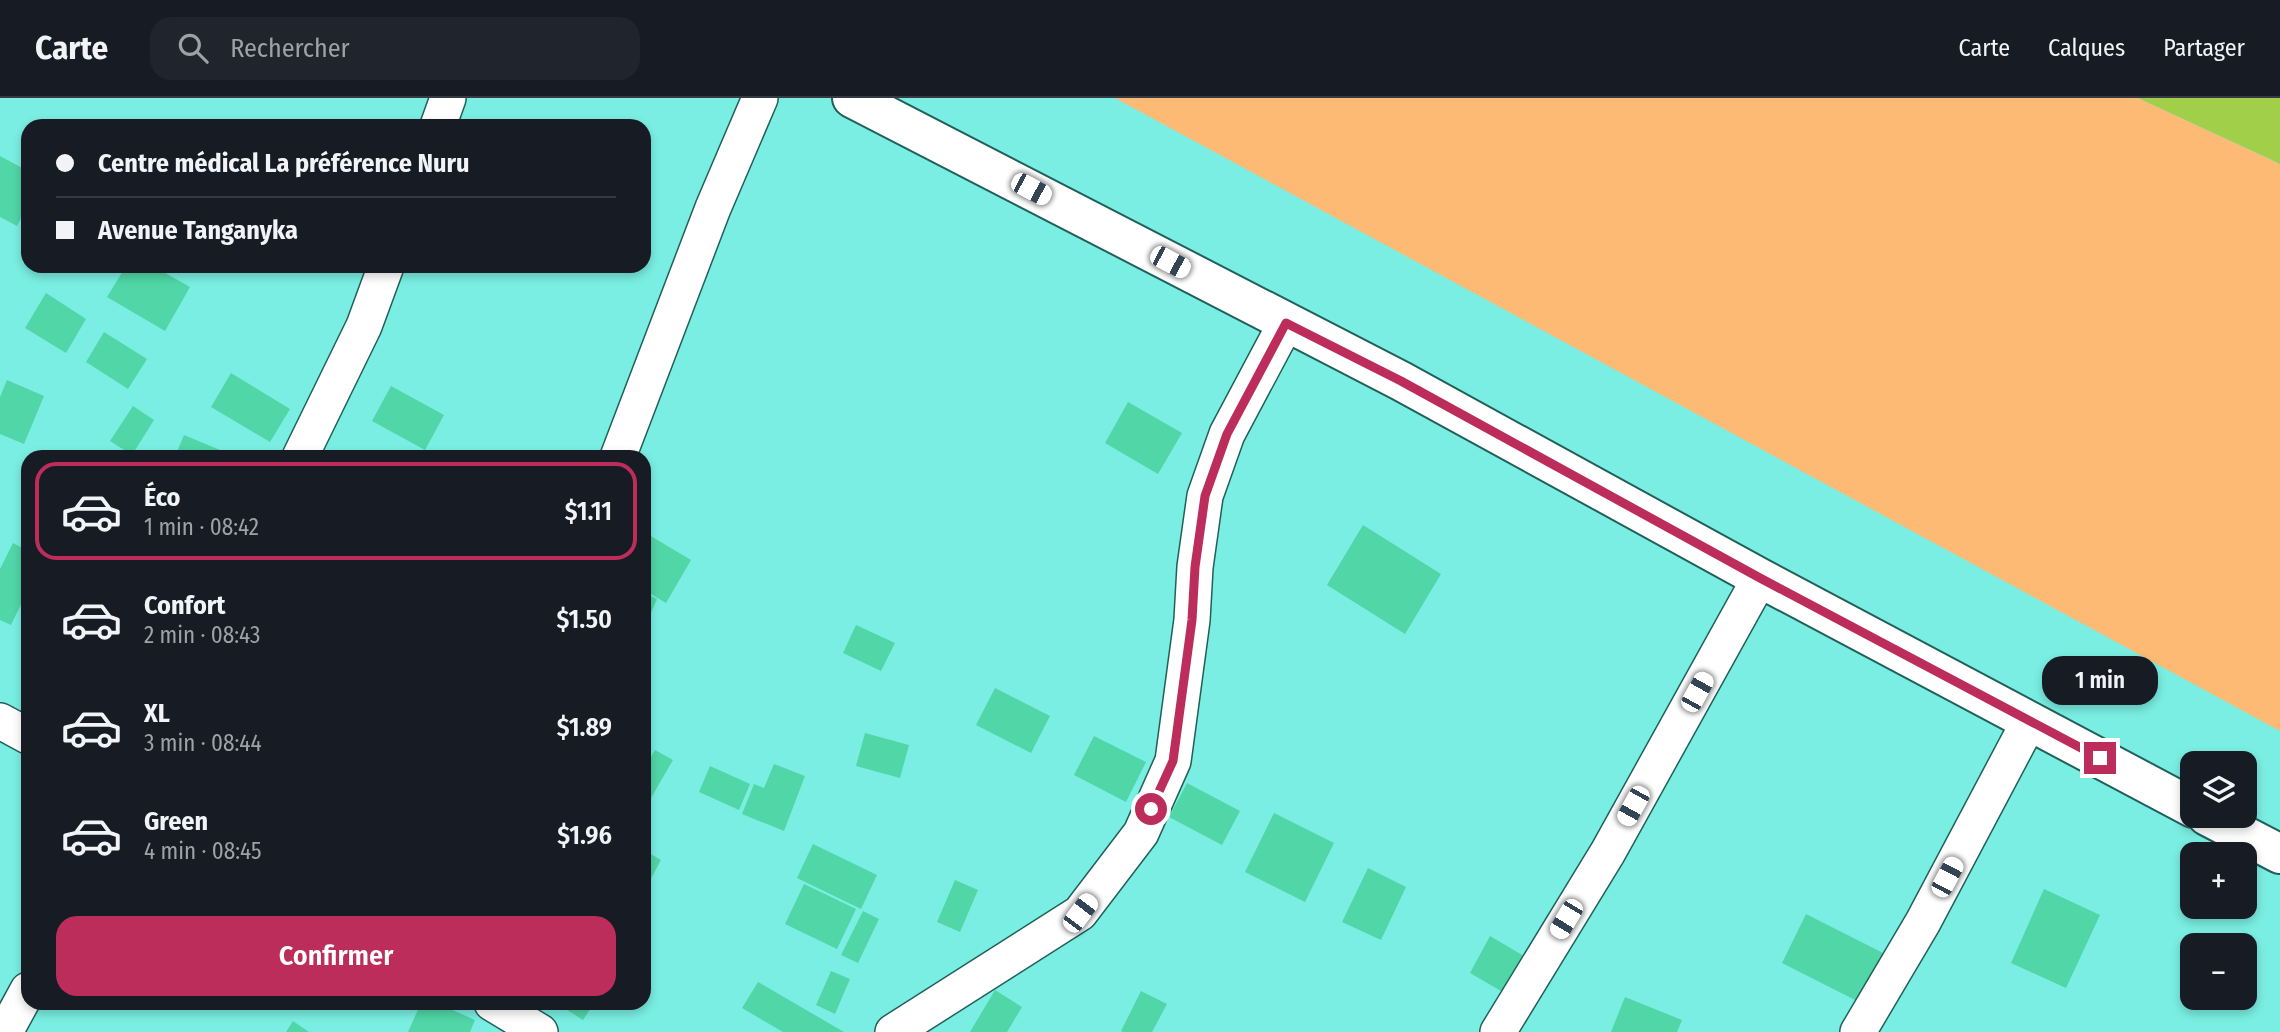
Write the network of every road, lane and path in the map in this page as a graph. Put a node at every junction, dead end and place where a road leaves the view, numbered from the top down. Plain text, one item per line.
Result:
1 (448, 98) edge
2 (760, 98) edge
3 (852, 98) edge
4 (440, 119) edge
5 (383, 273) edge
6 (1286, 323) junction
7 (303, 450) edge
8 (621, 450) edge
9 (1760, 578) junction
10 (2030, 720) junction
11 (0, 721) edge
12 (21, 732) edge
13 (2180, 801) edge
14 (2230, 828) edge
15 (2280, 854) edge
16 (21, 1003) edge
17 (504, 1010) edge
18 (5, 1032) edge
19 (540, 1032) edge
20 (893, 1032) edge
21 (1498, 1032) edge
22 (1858, 1032) edge

1 - 4 street
2 - 8 street
3 - 6 street
5 - 7 street
6 - 9 street
6 - 20 street
9 - 10 street
9 - 21 street
10 - 13 street
10 - 22 street
11 - 12 street
14 - 15 street
16 - 18 street
17 - 19 street

